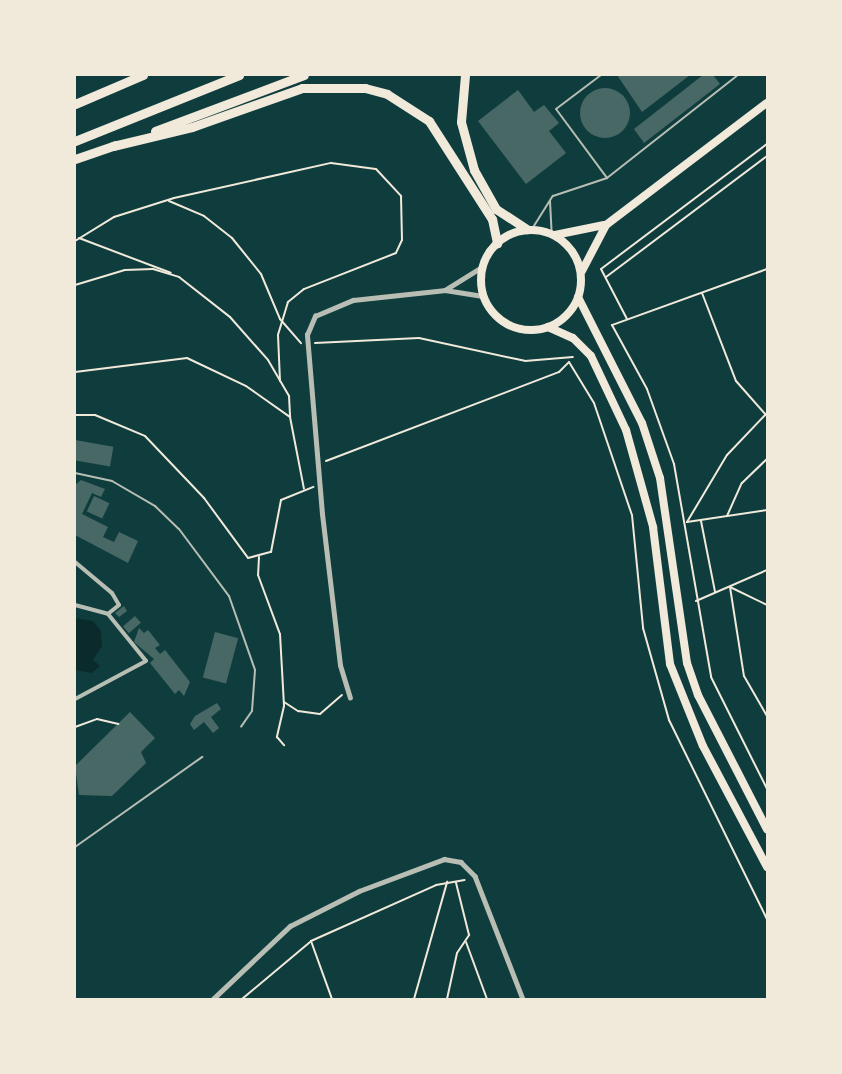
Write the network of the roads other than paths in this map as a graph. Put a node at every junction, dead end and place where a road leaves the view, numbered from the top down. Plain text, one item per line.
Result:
1 (143, 75) edge
2 (239, 75) edge
3 (304, 75) edge
4 (465, 75) edge
5 (602, 75) edge
6 (738, 75) edge
7 (766, 103) edge
8 (75, 104) edge
9 (75, 141) edge
10 (112, 146) junction
11 (75, 159) edge
12 (607, 178) junction
13 (550, 200) junction
14 (606, 225) junction
15 (529, 229) junction
16 (553, 234) junction
17 (497, 243) junction
18 (482, 267) junction
19 (581, 273) junction
20 (445, 290) junction
21 (483, 296) junction
22 (578, 297) junction
23 (548, 327) junction
24 (75, 473) edge
25 (75, 562) edge
26 (75, 605) edge
27 (108, 614) junction
28 (350, 698) dead end
29 (75, 699) edge
30 (241, 727) dead end
31 (202, 758) dead end
32 (767, 830) edge
33 (75, 847) edge
34 (767, 867) edge
35 (213, 999) edge
36 (523, 999) edge

1 - 8 highway
2 - 9 highway
3 - 10 highway
4 - 15 highway
5 - 12 lane
6 - 12 lane
7 - 14 main road
10 - 11 highway
10 - 17 highway
12 - 13 lane
13 - 15 lane
13 - 16 lane
14 - 16 main road
14 - 19 main road
15 - 16 main road
15 - 17 main road
16 - 19 main road
17 - 18 main road
18 - 20 street
18 - 21 main road
19 - 22 main road
20 - 21 street
20 - 28 street
21 - 23 main road
22 - 23 main road
22 - 32 main road
23 - 34 main road
24 - 30 lane
25 - 27 street
26 - 27 street
27 - 29 street
31 - 33 lane
35 - 36 street

